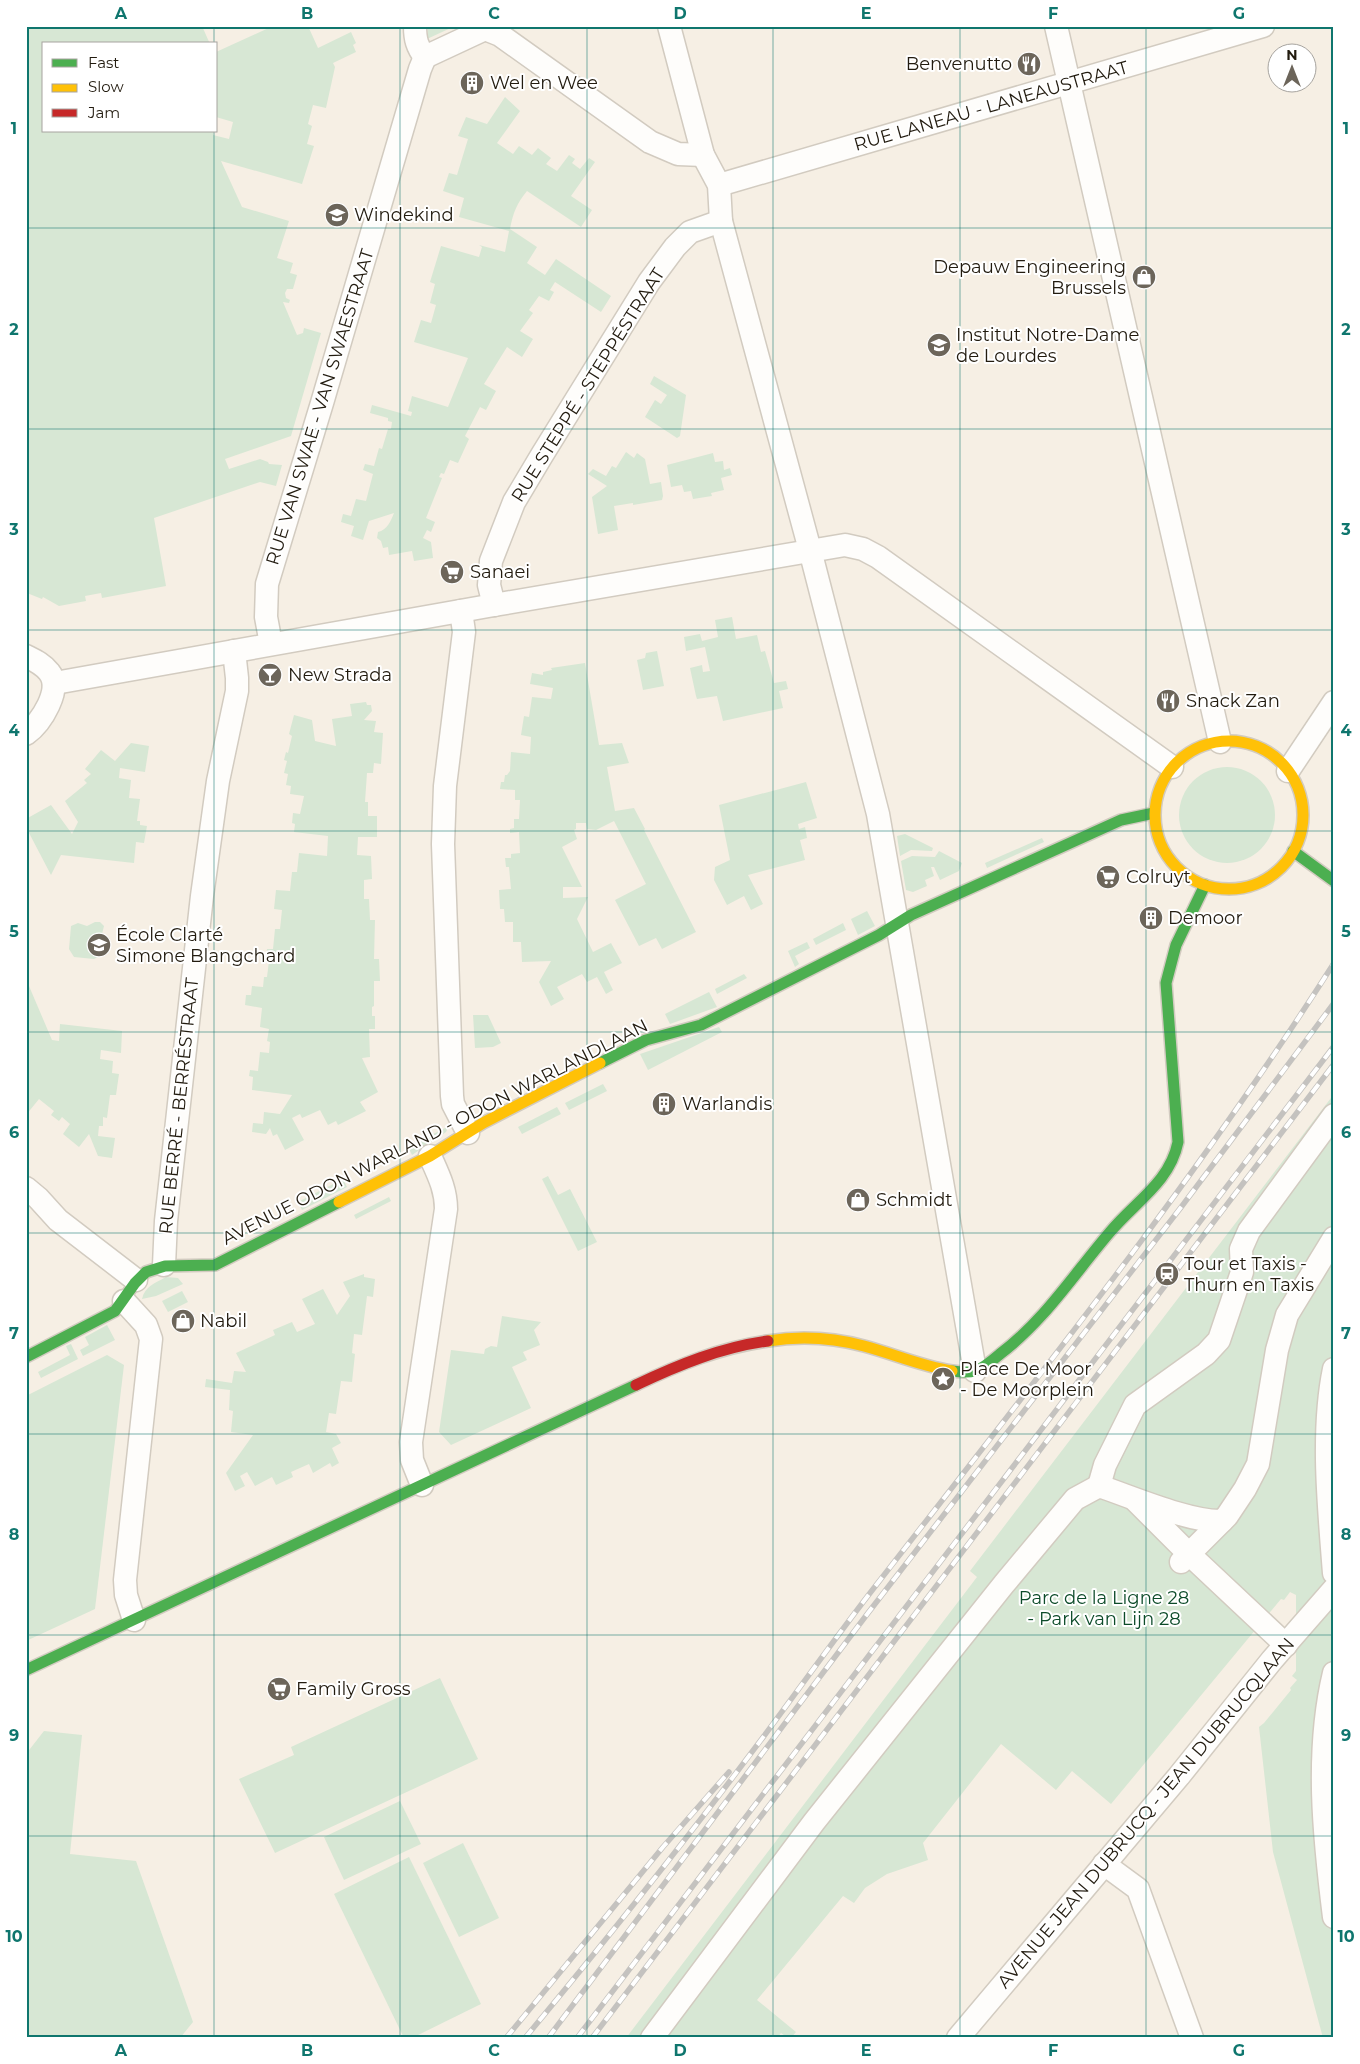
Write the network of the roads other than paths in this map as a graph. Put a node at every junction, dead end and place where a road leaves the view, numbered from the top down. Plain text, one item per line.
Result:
1 (414, 26) edge
2 (669, 26) edge
3 (1056, 26) edge
4 (1263, 26) edge
5 (485, 28) edge
6 (425, 57) junction
7 (1069, 83) junction
8 (703, 154) junction
9 (719, 185) junction
10 (720, 221) junction
11 (810, 550) junction
12 (494, 605) junction
13 (461, 611) junction
14 (271, 644) junction
15 (234, 651) junction
16 (26, 656) edge
17 (55, 683) junction
18 (1334, 702) edge
19 (26, 734) edge
20 (1220, 742) junction
21 (1172, 767) junction
22 (1288, 771) junction
23 (1154, 813) junction
24 (1293, 851) junction
25 (1334, 880) edge
26 (1205, 885) junction
27 (897, 924) junction
28 (1334, 1115) edge
29 (468, 1133) junction
30 (430, 1156) junction
31 (26, 1188) edge
32 (1334, 1238) edge
33 (164, 1265) junction
34 (136, 1280) junction
35 (124, 1302) junction
36 (26, 1357) edge
37 (1334, 1368) edge
38 (975, 1371) junction
39 (422, 1485) junction
40 (1099, 1486) junction
41 (1133, 1498) junction
42 (1222, 1521) junction
43 (1185, 1558) junction
44 (1334, 1574) edge
45 (1211, 1575) junction
46 (1334, 1589) edge
47 (134, 1620) junction
48 (1291, 1639) junction
49 (26, 1670) edge
50 (1334, 1673) edge
51 (1104, 1864) junction
52 (1334, 1917) edge
53 (652, 2038) edge
54 (958, 2038) edge
55 (1192, 2038) edge

1 - 6 street
2 - 8 street
3 - 7 street
4 - 7 street, RUE LANEAU - LANEAUSTRAAT
5 - 6 street
5 - 8 street
6 - 14 street, RUE VAN SWAE - VAN SWAESTRAAT
7 - 9 street, RUE LANEAU - LANEAUSTRAAT
7 - 20 street
8 - 9 street
9 - 10 street
10 - 11 street
10 - 12 street, RUE STEPPÉ - STEPPÉSTRAAT
11 - 12 street
11 - 21 street
11 - 27 street
12 - 13 street
13 - 14 street
13 - 29 street
14 - 15 street
15 - 17 street
15 - 33 street, RUE BERRÉ - BERRÉSTRAAT
16 - 17 street
17 - 19 street
18 - 22 street
20 - 21 street
20 - 22 street
21 - 23 street
22 - 24 street
23 - 26 street
23 - 27 street, AVENUE ODON WARLAND - ODON WARLANDLAAN
24 - 25 street
24 - 26 street
26 - 38 street
27 - 29 street, AVENUE ODON WARLAND - ODON WARLANDLAAN
27 - 38 street
28 - 40 street
29 - 30 street, AVENUE ODON WARLAND - ODON WARLANDLAAN
30 - 33 street, AVENUE ODON WARLAND - ODON WARLANDLAAN
30 - 39 street
31 - 34 street
32 - 42 street
33 - 34 street, AVENUE ODON WARLAND - ODON WARLANDLAAN
34 - 35 street
35 - 36 street
35 - 47 street
37 - 44 street
38 - 39 street
39 - 47 street
40 - 41 street
40 - 53 street
41 - 42 street
41 - 43 street
42 - 43 street
42 - 45 street
43 - 45 street
45 - 48 street
46 - 48 street, AVENUE JEAN DUBRUCQ - JEAN DUBRUCQLAAN
47 - 49 street
48 - 51 street, AVENUE JEAN DUBRUCQ - JEAN DUBRUCQLAAN
50 - 52 street
51 - 54 street, AVENUE JEAN DUBRUCQ - JEAN DUBRUCQLAAN
51 - 55 street

